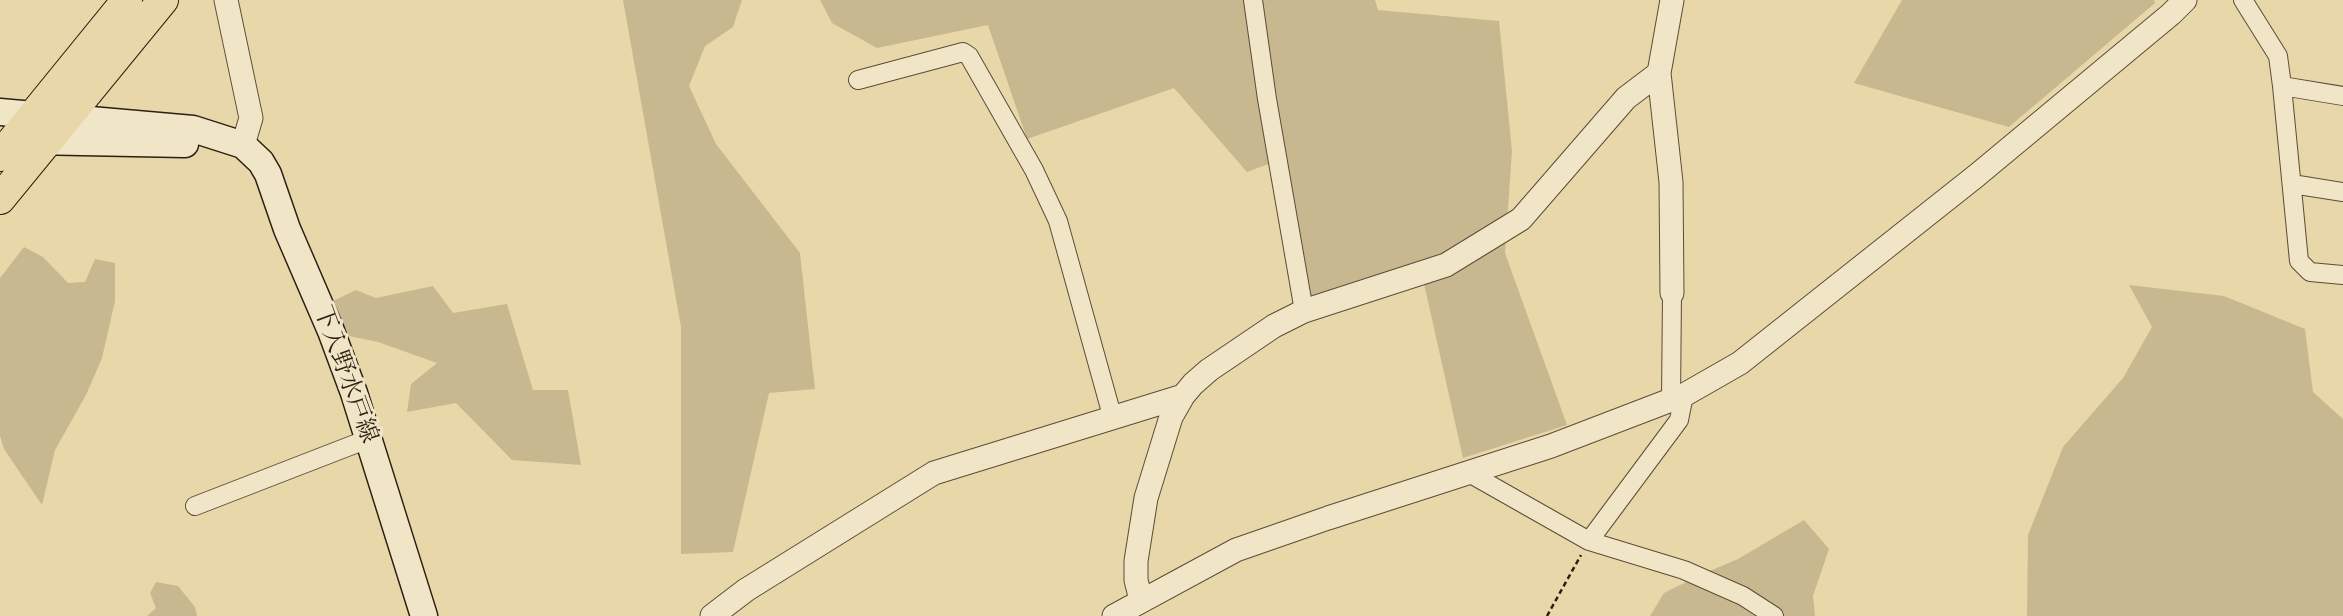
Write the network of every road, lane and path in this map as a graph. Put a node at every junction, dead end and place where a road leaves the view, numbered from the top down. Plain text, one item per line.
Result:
1 (127, 0) edge
2 (163, 0) edge
3 (226, 0) edge
4 (236, 0) edge
5 (1253, 0) edge
6 (1672, 0) edge
7 (2185, 0) edge
8 (2243, 0) edge
9 (231, 29) junction
10 (1659, 73) junction
11 (858, 80) dead end
12 (2282, 86) junction
13 (2343, 96) edge
14 (0, 112) edge
15 (34, 114) junction
16 (66, 117) junction
17 (47, 142) junction
18 (4, 145) edge
19 (243, 145) junction
20 (2292, 184) junction
21 (2343, 191) edge
22 (0, 199) edge
23 (2343, 275) edge
24 (1672, 293) joint
25 (1304, 311) junction
26 (1182, 396) junction
27 (1677, 398) junction
28 (1113, 419) junction
29 (368, 439) junction
30 (1469, 473) junction
31 (195, 506) dead end
32 (1589, 541) junction
33 (1141, 600) junction
34 (424, 616) edge
35 (712, 616) edge
36 (1114, 616) edge
37 (1547, 616) edge
38 (1774, 616) edge

1 - 15 highway
2 - 16 highway
3 - 9 street
4 - 9 street
5 - 25 street
6 - 10 street
7 - 27 street
8 - 12 street
9 - 19 street
10 - 24 street
10 - 25 street
11 - 28 street
12 - 13 street
12 - 20 street
14 - 15 main road
15 - 16 main road
15 - 18 highway
16 - 17 highway
16 - 19 main road
17 - 18 main road
17 - 19 main road
17 - 22 highway
19 - 29 main road, 下入野水戸線
20 - 21 street
20 - 23 street
24 - 27 street
25 - 26 street
26 - 28 street
26 - 33 street
27 - 30 street
27 - 32 street
28 - 35 street
29 - 31 street
29 - 34 main road, 下入野水戸線
30 - 32 street
30 - 33 street
32 - 37 path
32 - 38 street
33 - 36 street

